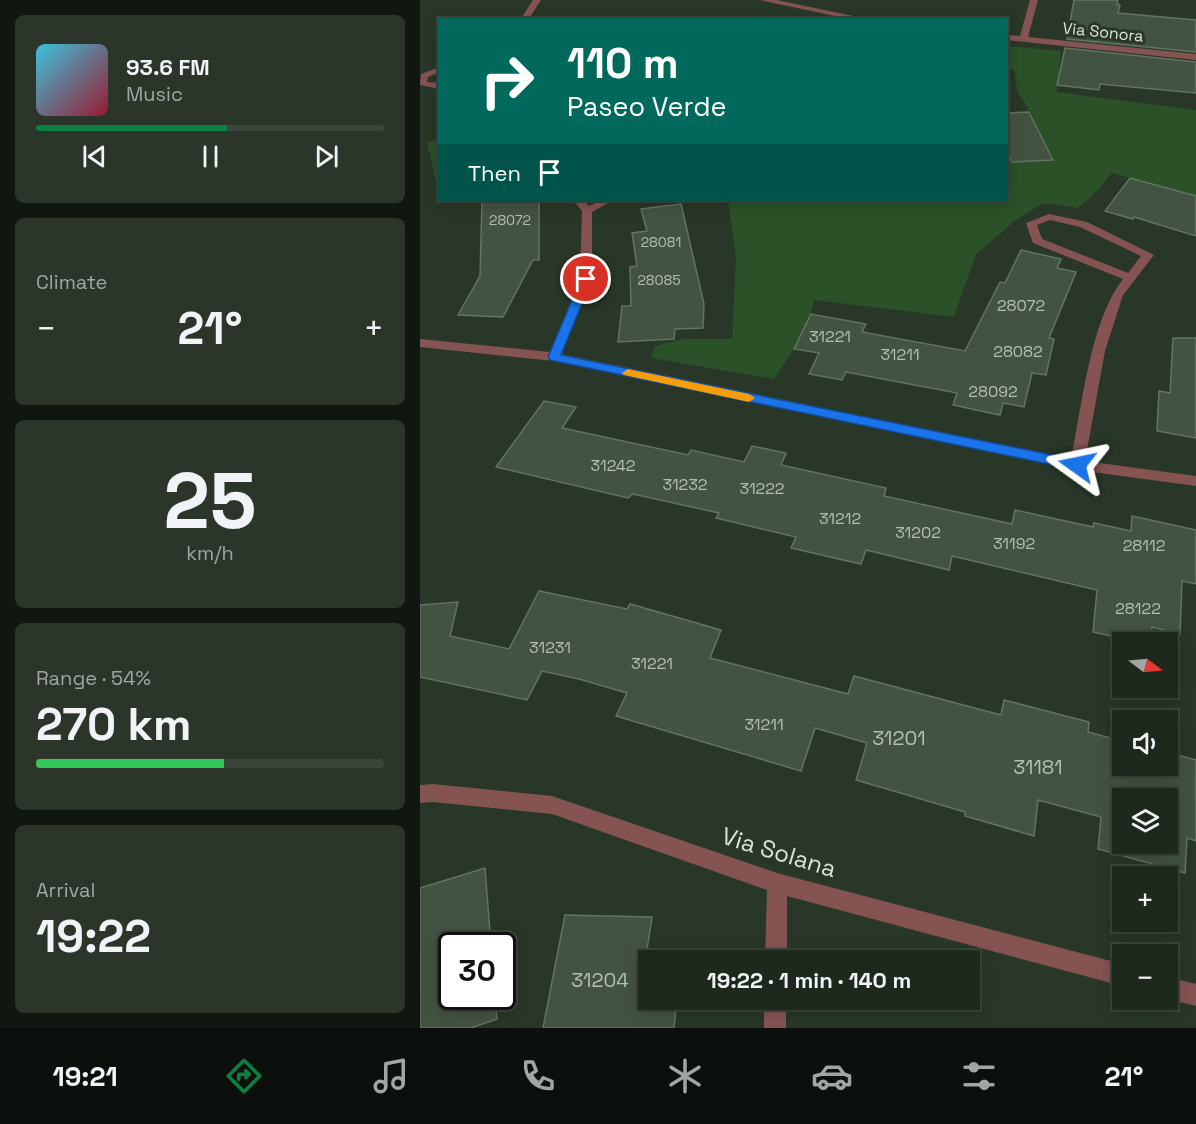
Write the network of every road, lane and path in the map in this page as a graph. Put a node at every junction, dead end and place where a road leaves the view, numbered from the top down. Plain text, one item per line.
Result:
1 (537, 0) edge
2 (764, 0) edge
3 (1035, 0) edge
4 (525, 18) edge
5 (859, 18) edge
6 (1008, 37) edge
7 (1023, 39) junction
8 (1196, 57) edge
9 (438, 70) edge
10 (438, 86) edge
11 (579, 201) edge
12 (607, 201) edge
13 (587, 211) junction
14 (1130, 278) junction
15 (420, 343) edge
16 (554, 357) junction
17 (1077, 465) junction
18 (1196, 481) edge
19 (420, 794) edge
20 (777, 882) junction
21 (776, 950) edge
22 (1112, 972) edge
23 (1178, 990) edge
24 (1196, 995) edge
25 (775, 1010) edge
26 (775, 1028) edge

1 - 4 street
2 - 5 street
3 - 7 street
6 - 7 street, Via Sonora
7 - 8 street, Via Sonora
9 - 10 street
11 - 13 street
12 - 13 street
13 - 16 street
14 - 14 street
14 - 17 street
15 - 16 street
16 - 17 street
17 - 18 street
19 - 20 street, Via Solana
20 - 21 street
20 - 22 street, Via Solana
23 - 24 street
25 - 26 street

